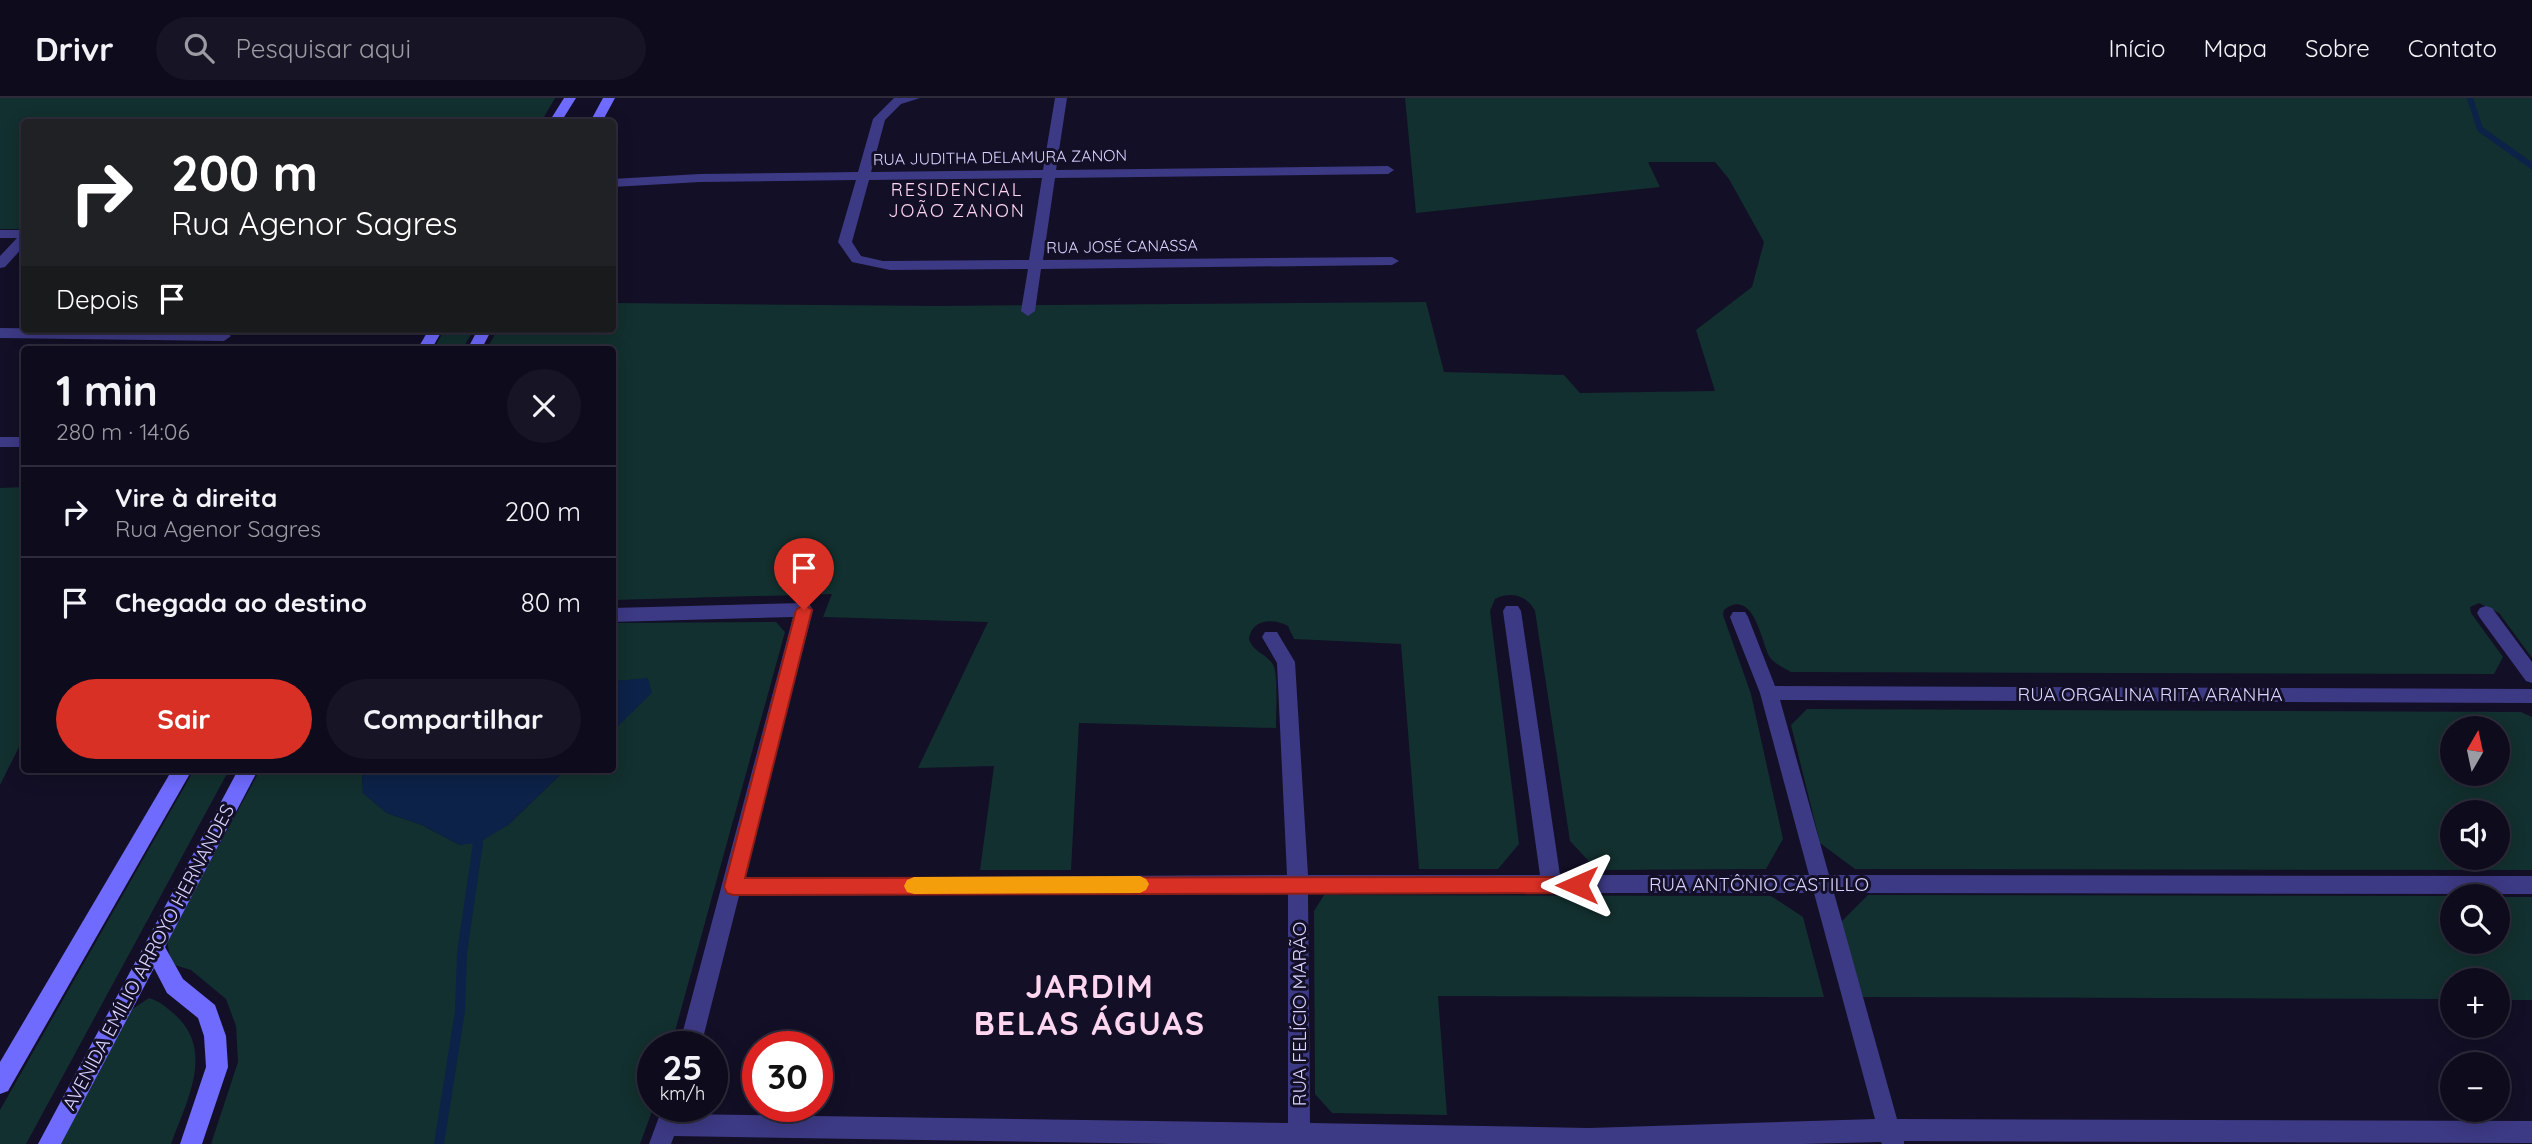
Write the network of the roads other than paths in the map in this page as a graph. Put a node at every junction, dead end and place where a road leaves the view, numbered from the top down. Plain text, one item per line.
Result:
1 (570, 98) edge
2 (609, 98) edge
3 (914, 98) edge
4 (1061, 98) edge
5 (557, 119) edge
6 (598, 119) edge
7 (1388, 170) dead end
8 (1049, 174) junction
9 (864, 176) junction
10 (616, 183) edge
11 (0, 234) edge
12 (21, 236) edge
13 (21, 240) edge
14 (1392, 261) dead end
15 (0, 264) edge
16 (1035, 265) junction
17 (1028, 311) dead end
18 (0, 333) edge
19 (227, 333) edge
20 (0, 442) edge
21 (21, 442) edge
22 (1512, 611) dead end
23 (2486, 613) dead end
24 (616, 615) edge
25 (1739, 617) dead end
26 (1271, 637) dead end
27 (2532, 676) edge
28 (1769, 693) junction
29 (2532, 696) edge
30 (180, 773) edge
31 (246, 773) edge
32 (1298, 884) junction
33 (1820, 884) junction
34 (1550, 885) junction
35 (2532, 885) edge
36 (733, 887) junction
37 (154, 948) junction
38 (694, 1031) edge
39 (0, 1083) edge
40 (667, 1125) edge
41 (2532, 1132) edge
42 (1891, 1137) edge
43 (1299, 1139) edge
44 (1589, 1142) edge
45 (49, 1144) edge
46 (191, 1144) edge

1 - 5 main road
2 - 6 main road
3 - 9 street
4 - 8 street
7 - 8 street, RUA JUDITHA DELAMURA ZANON
8 - 9 street, RUA JUDITHA DELAMURA ZANON
8 - 16 street
9 - 10 street, RUA JUDITHA DELAMURA ZANON
9 - 16 street, RUA JOSÉ CANASSA
11 - 12 street
13 - 15 street
14 - 16 street, RUA JOSÉ CANASSA
16 - 17 street
18 - 19 street
20 - 21 street
22 - 34 street
23 - 27 street
24 - 36 street
25 - 28 street
26 - 32 street, RUA FELÍCIO MARÃO
28 - 29 street, RUA ORGALINA RITA ARANHA
28 - 33 street
30 - 39 main road
31 - 37 main road, AVENIDA EMÍLIO ARROYO HERNANDES
32 - 34 street, RUA ANTÔNIO CASTILLO
32 - 36 street, RUA ANTÔNIO CASTILLO
32 - 43 street, RUA FELÍCIO MARÃO
33 - 34 street, RUA ANTÔNIO CASTILLO
33 - 35 street, RUA ANTÔNIO CASTILLO
33 - 42 street
36 - 38 street
37 - 45 main road, AVENIDA EMÍLIO ARROYO HERNANDES
37 - 46 main road
40 - 43 street
41 - 42 street
42 - 44 street
43 - 44 street

